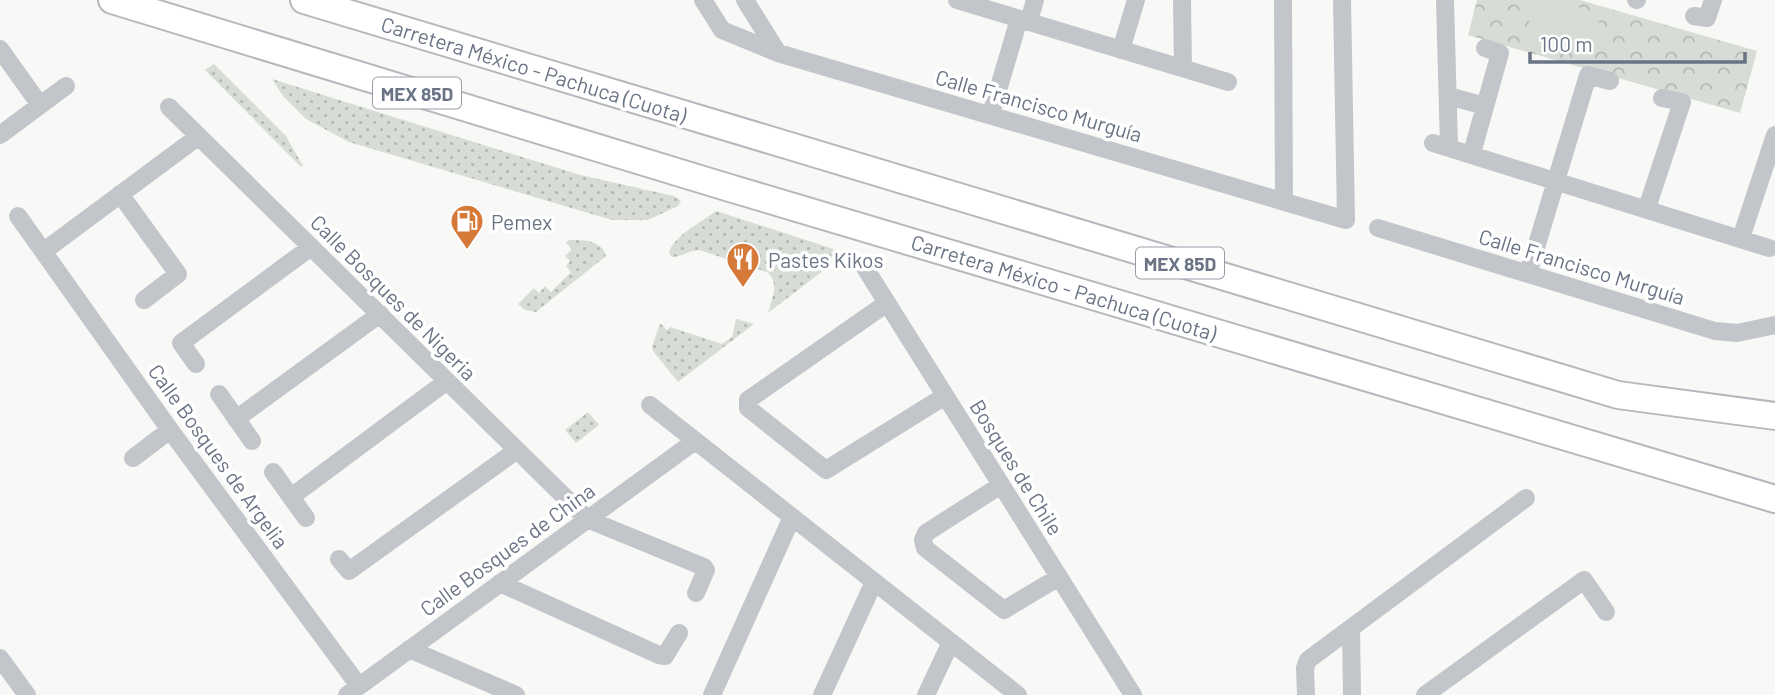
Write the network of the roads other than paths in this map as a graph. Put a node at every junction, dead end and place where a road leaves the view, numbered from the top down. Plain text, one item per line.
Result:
1 (112, 0) edge
2 (304, 0) edge
3 (703, 0) edge
4 (745, 0) edge
5 (957, 0) edge
6 (1035, 0) edge
7 (1136, 0) edge
8 (1182, 0) edge
9 (1283, 0) edge
10 (1342, 0) edge
11 (1445, 0) edge
12 (1713, 0) edge
13 (1694, 16) dead end
14 (1024, 20) junction
15 (1485, 48) dead end
16 (0, 49) edge
17 (1121, 50) junction
18 (778, 53) junction
19 (1183, 68) junction
20 (1610, 81) dead end
21 (1228, 82) dead end
22 (66, 86) dead end
23 (1448, 96) junction
24 (1662, 98) dead end
25 (40, 105) junction
26 (1485, 106) junction
27 (169, 107) dead end
28 (991, 114) junction
29 (0, 135) edge
30 (1775, 135) edge
31 (199, 136) junction
32 (1472, 153) junction
33 (1558, 180) junction
34 (120, 194) junction
35 (1284, 200) junction
36 (1647, 208) junction
37 (18, 216) dead end
38 (1378, 228) dead end
39 (1741, 238) junction
40 (311, 247) junction
41 (1769, 247) dead end
42 (44, 251) junction
43 (862, 263) dead end
44 (1528, 274) junction
45 (144, 300) dead end
46 (887, 303) junction
47 (380, 314) junction
48 (1775, 325) edge
49 (196, 363) dead end
50 (447, 381) junction
51 (219, 394) dead end
52 (945, 396) junction
53 (649, 405) dead end
54 (1775, 416) edge
55 (236, 419) junction
56 (170, 430) junction
57 (252, 441) dead end
58 (695, 441) junction
59 (517, 450) junction
60 (133, 458) dead end
61 (273, 471) dead end
62 (1001, 485) junction
63 (291, 496) junction
64 (1526, 498) dead end
65 (1775, 499) edge
66 (792, 517) junction
67 (306, 518) dead end
68 (587, 519) junction
69 (339, 559) dead end
70 (1059, 577) junction
71 (874, 582) junction
72 (500, 583) junction
73 (696, 593) dead end
74 (1606, 612) dead end
75 (1351, 628) junction
76 (679, 633) dead end
77 (950, 642) junction
78 (409, 649) junction
79 (0, 657) edge
80 (353, 691) edge
81 (27, 695) edge
82 (516, 695) edge
83 (712, 695) edge
84 (822, 695) edge
85 (926, 695) edge
86 (1018, 695) edge
87 (1133, 695) edge
88 (1306, 695) edge
89 (1352, 695) edge
90 (1425, 695) edge

1 - 65 highway, Carretera México - Pachuca (Cuota) / MEX 85D
2 - 54 highway, Carretera México - Pachuca (Cuota) / MEX 85D
3 - 18 street, Calle Francisco Murguía
4 - 18 street
5 - 14 street
6 - 14 street
7 - 17 street
8 - 19 street
9 - 35 street
10 - 35 street, Calle Francisco Murguía
11 - 23 street
12 - 13 street
14 - 17 street
14 - 28 street
15 - 26 street
16 - 25 street
17 - 19 street
18 - 28 street, Calle Francisco Murguía
19 - 21 street
20 - 33 street
22 - 25 street
23 - 26 street
23 - 32 street
24 - 36 street
25 - 29 street
26 - 32 street
27 - 31 street, Calle Bosques de Nigeria
28 - 35 street, Calle Francisco Murguía
30 - 39 street
31 - 34 street
31 - 40 street, Calle Bosques de Nigeria
32 - 33 street
33 - 36 street
33 - 44 street
34 - 42 street
34 - 45 street
36 - 39 street
37 - 42 street, Calle Bosques de Argelia
38 - 44 street, Calle Francisco Murguía
39 - 41 street
40 - 47 street, Calle Bosques de Nigeria
40 - 49 street
42 - 56 street, Calle Bosques de Argelia
43 - 46 street, Bosques de Chile
44 - 48 street, Calle Francisco Murguía
46 - 52 street, Bosques de Chile
46 - 52 street
47 - 50 street, Calle Bosques de Nigeria
47 - 55 street
50 - 59 street, Calle Bosques de Nigeria
50 - 63 street
51 - 55 street
52 - 62 street, Bosques de Chile
53 - 58 street
55 - 57 street
56 - 60 street
56 - 80 street, Calle Bosques de Argelia
58 - 66 street
58 - 68 street, Calle Bosques de China
59 - 68 street, Calle Bosques de Nigeria
59 - 69 street
61 - 63 street
62 - 70 street, Bosques de Chile
62 - 70 street
63 - 67 street
64 - 75 street
66 - 71 street
66 - 83 street
68 - 72 street, Calle Bosques de China
68 - 73 street
70 - 87 street, Bosques de Chile
71 - 77 street
71 - 84 street
72 - 76 street
72 - 78 street, Calle Bosques de China
74 - 90 street
75 - 88 street
75 - 89 street
77 - 85 street
77 - 86 street
78 - 80 street, Calle Bosques de China
78 - 82 street
79 - 81 street

